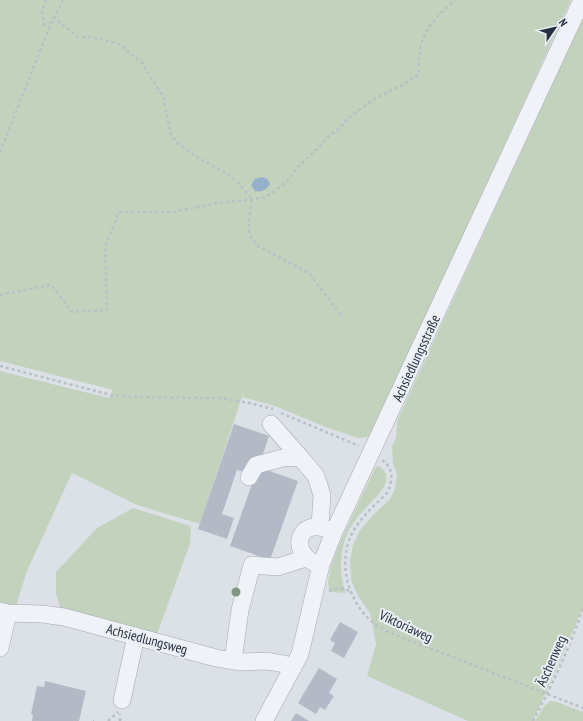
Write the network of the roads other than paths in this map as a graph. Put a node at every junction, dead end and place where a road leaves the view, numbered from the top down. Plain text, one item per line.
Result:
1 (582, 0) edge
2 (270, 424) dead end
3 (300, 457) junction
4 (249, 477) dead end
5 (327, 529) junction
6 (314, 561) junction
7 (4, 612) edge
8 (136, 636) junction
9 (0, 648) edge
10 (233, 661) junction
11 (293, 668) junction
12 (121, 706) road end
13 (264, 721) edge

1 - 5 street, Achsiedlungsstraße
2 - 3 street
3 - 4 street
3 - 5 street
5 - 6 street, Achsiedlungsstraße
5 - 6 street
6 - 10 street
6 - 11 street, Achsiedlungsstraße
7 - 8 street, Achsiedlungsweg
7 - 9 street
8 - 10 street, Achsiedlungsweg
8 - 12 street
10 - 11 street, Achsiedlungsweg
11 - 13 street, Achsiedlungsstraße

